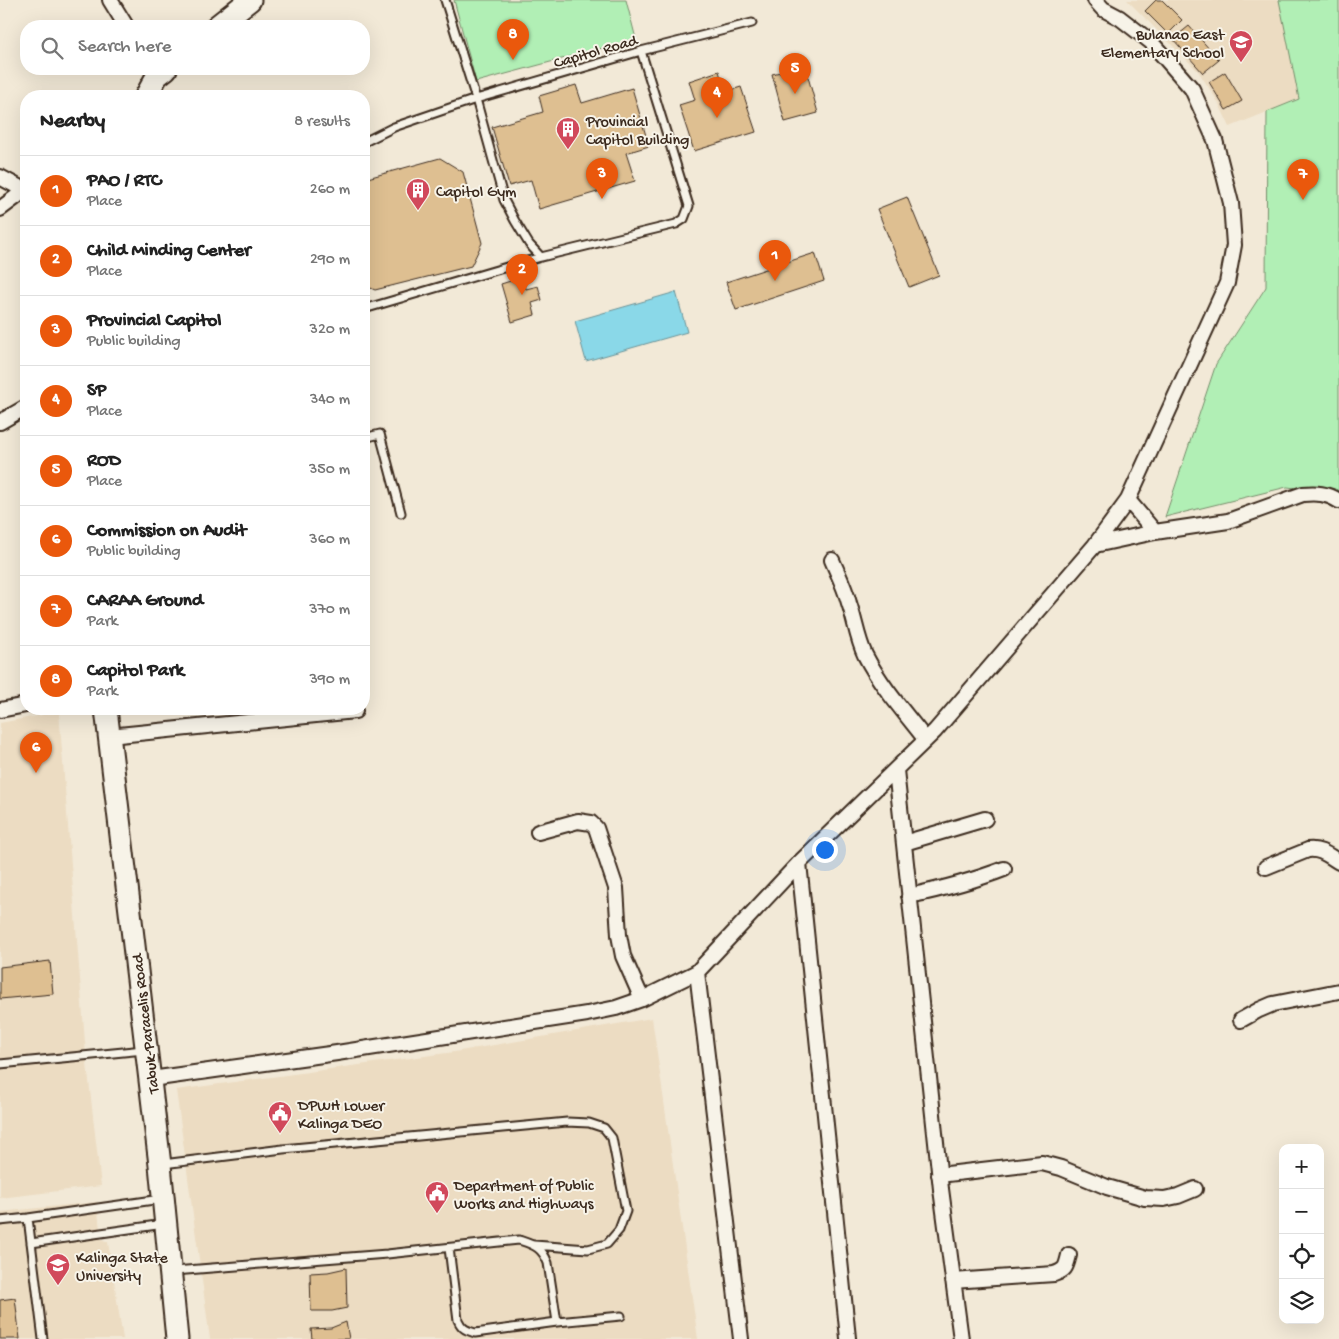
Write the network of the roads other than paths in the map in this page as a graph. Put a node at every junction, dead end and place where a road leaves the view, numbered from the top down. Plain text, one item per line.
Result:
1 (110, 0) edge
2 (250, 0) edge
3 (445, 0) edge
4 (1095, 0) edge
5 (122, 20) edge
6 (225, 20) edge
7 (752, 22) dead end
8 (641, 51) junction
9 (157, 75) edge
10 (149, 90) edge
11 (476, 99) junction
12 (370, 139) edge
13 (0, 177) edge
14 (20, 188) edge
15 (20, 195) edge
16 (0, 209) edge
17 (541, 257) junction
18 (370, 307) edge
19 (20, 410) edge
20 (0, 422) edge
21 (370, 436) edge
22 (1128, 500) junction
23 (1339, 501) edge
24 (401, 514) dead end
25 (1155, 532) junction
26 (1095, 545) junction
27 (832, 560) dead end
28 (20, 706) edge
29 (0, 710) edge
30 (107, 715) edge
31 (316, 715) edge
32 (109, 736) junction
33 (926, 740) junction
34 (896, 770) junction
35 (985, 819) dead end
36 (538, 832) dead end
37 (904, 843) junction
38 (1339, 862) edge
39 (799, 863) junction
40 (1266, 867) dead end
41 (1004, 869) dead end
42 (909, 896) junction
43 (697, 972) junction
44 (1339, 991) edge
45 (642, 999) junction
46 (1241, 1020) dead end
47 (147, 1050) junction
48 (0, 1064) edge
49 (151, 1079) junction
50 (160, 1165) junction
51 (939, 1175) junction
52 (1195, 1189) dead end
53 (164, 1199) junction
54 (28, 1218) junction
55 (0, 1221) edge
56 (166, 1224) junction
57 (31, 1243) junction
58 (534, 1245) junction
59 (449, 1248) junction
60 (1070, 1255) dead end
61 (171, 1271) junction
62 (953, 1281) junction
63 (621, 1316) dead end
64 (557, 1322) junction
65 (848, 1338) edge
66 (43, 1339) edge
67 (177, 1339) edge
68 (741, 1339) edge
69 (961, 1339) edge

1 - 5 street
2 - 6 main road
3 - 11 lane
4 - 22 street
7 - 8 lane, Capitol Road
8 - 11 lane, Capitol Road
8 - 17 lane
9 - 10 main road
11 - 12 lane, Capitol Road
11 - 17 lane
13 - 14 street
15 - 16 street
17 - 18 lane
19 - 20 street
21 - 24 lane
22 - 25 street
22 - 26 street
23 - 25 street
25 - 26 street
26 - 33 street
27 - 33 street
28 - 29 street
30 - 32 main road, Tabuk-Paracelis Road
31 - 32 street
32 - 47 main road, Tabuk-Paracelis Road
33 - 34 street
34 - 37 street
34 - 39 street
35 - 37 street
36 - 45 street
37 - 42 street
38 - 40 street
39 - 43 street
39 - 65 street
41 - 42 street
42 - 51 street
43 - 45 street
43 - 68 street
44 - 46 street
45 - 49 street
47 - 48 lane
47 - 49 main road, Tabuk-Paracelis Road
49 - 50 main road, Tabuk-Paracelis Road
50 - 53 main road, Tabuk-Paracelis Road
50 - 58 lane
51 - 52 street
51 - 62 street
53 - 54 lane
53 - 56 main road, Tabuk-Paracelis Road
54 - 55 lane
54 - 57 lane
56 - 57 lane
56 - 61 main road, Tabuk-Paracelis Road
57 - 66 lane
58 - 59 lane
58 - 64 lane
59 - 61 lane
59 - 64 lane
60 - 62 street
61 - 67 main road, Tabuk-Paracelis Road
62 - 69 street
63 - 64 lane

